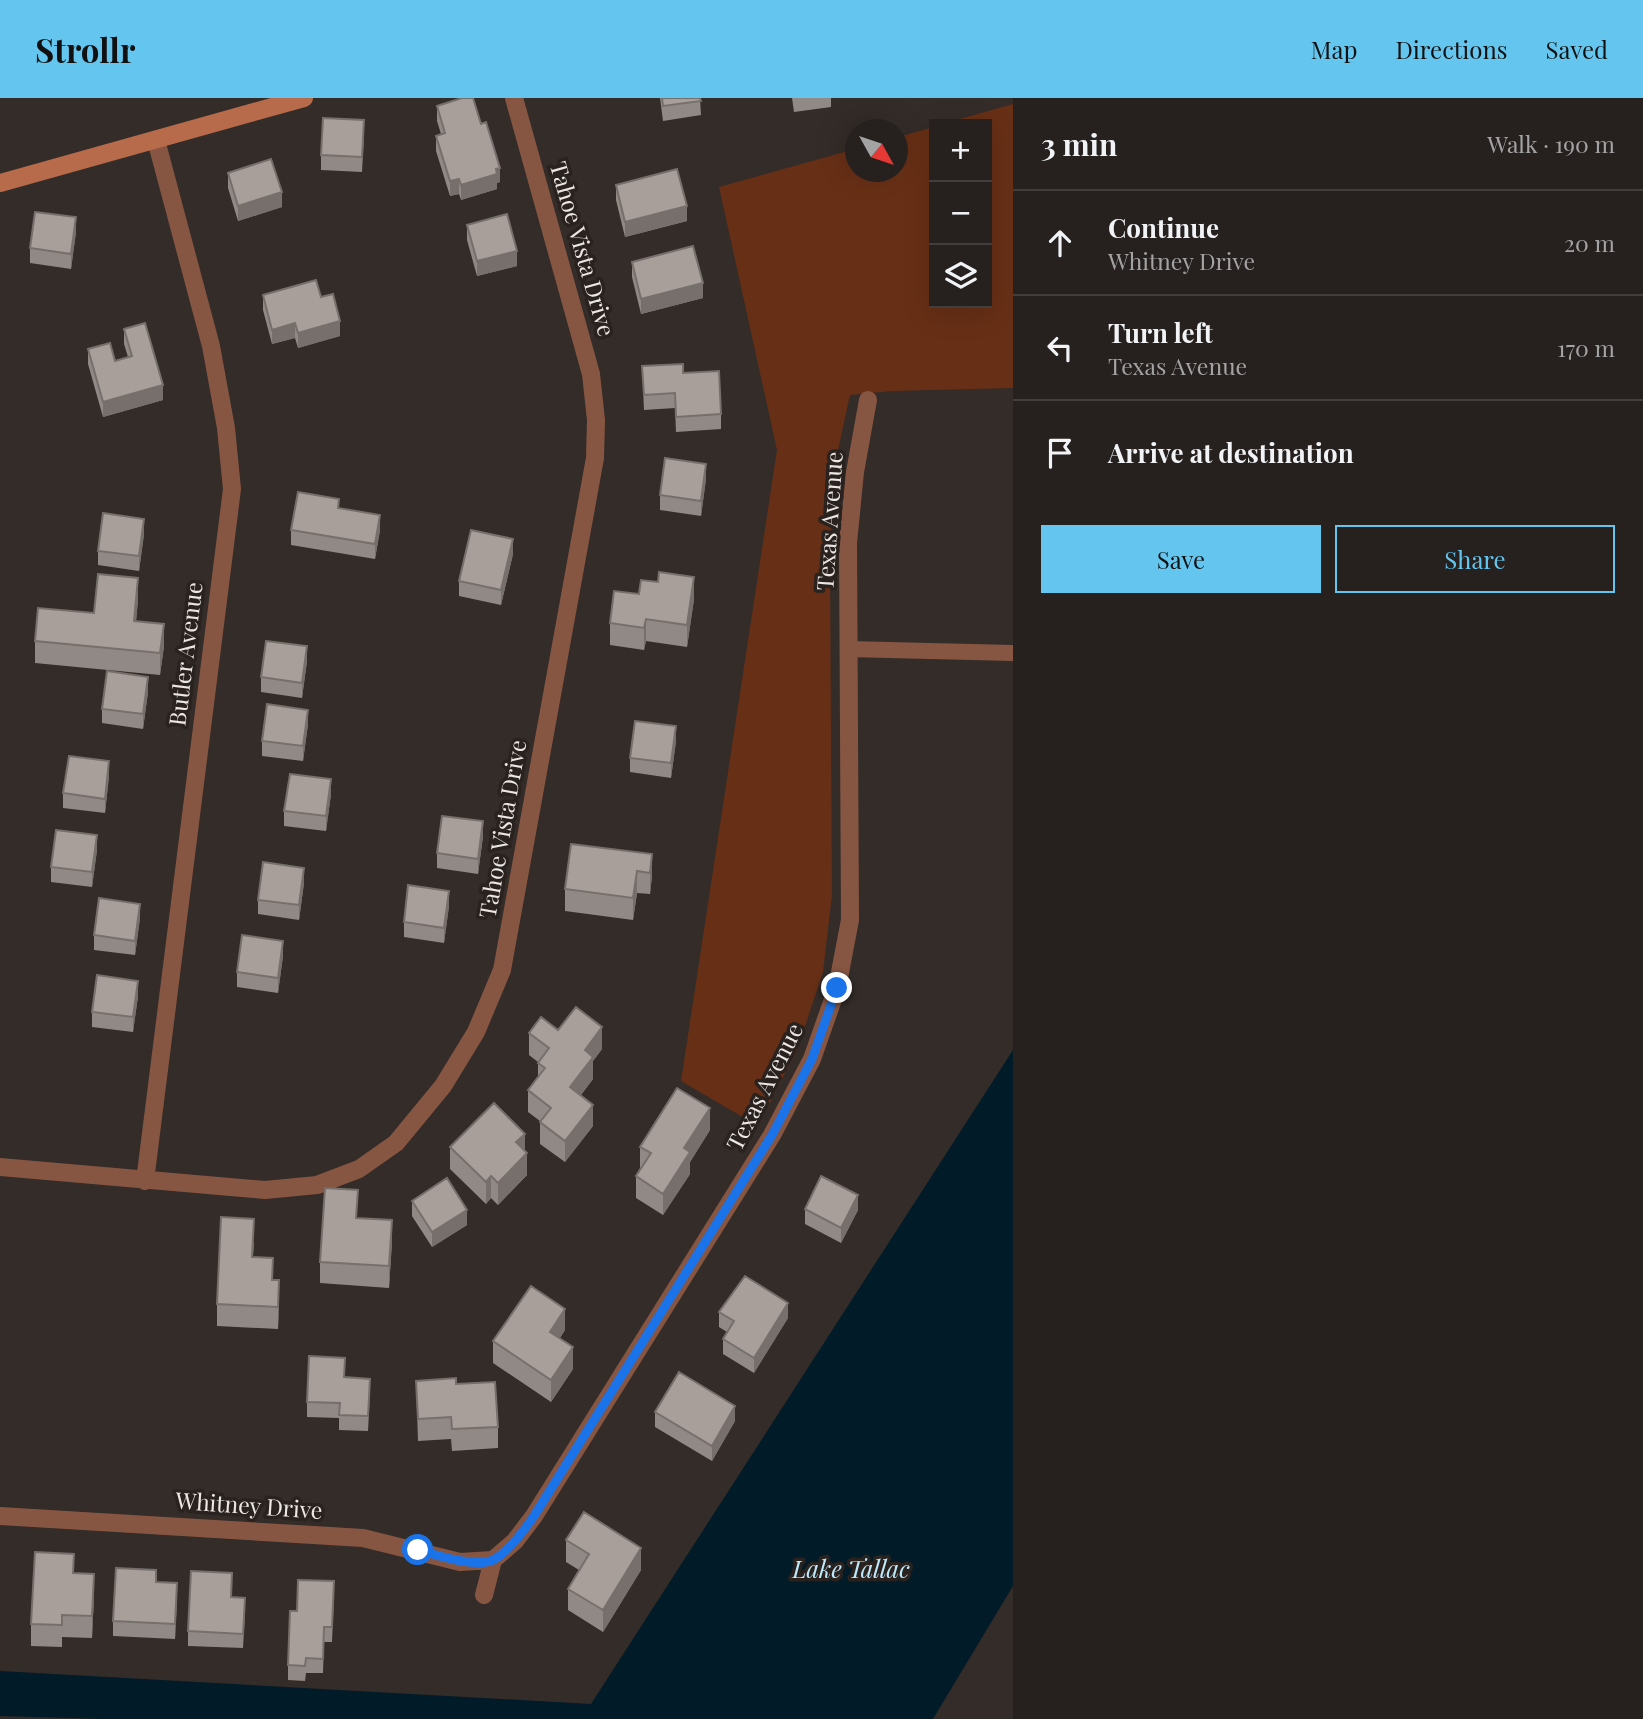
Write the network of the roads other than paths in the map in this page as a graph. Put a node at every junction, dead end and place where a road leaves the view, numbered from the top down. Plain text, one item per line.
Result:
1 (304, 98) edge
2 (514, 98) edge
3 (156, 140) junction
4 (0, 183) edge
5 (868, 400) dead end
6 (848, 649) junction
7 (1013, 653) edge
8 (0, 1167) edge
9 (145, 1181) junction
10 (0, 1516) edge
11 (493, 1560) junction
12 (484, 1595) dead end

1 - 3 street
2 - 9 street, Tahoe Vista Drive
3 - 4 street
3 - 9 street, Butler Avenue
5 - 6 street, Texas Avenue
6 - 7 lane
6 - 11 street, Texas Avenue
8 - 9 street, Tahoe Vista Drive
10 - 11 street, Whitney Drive
11 - 12 street

